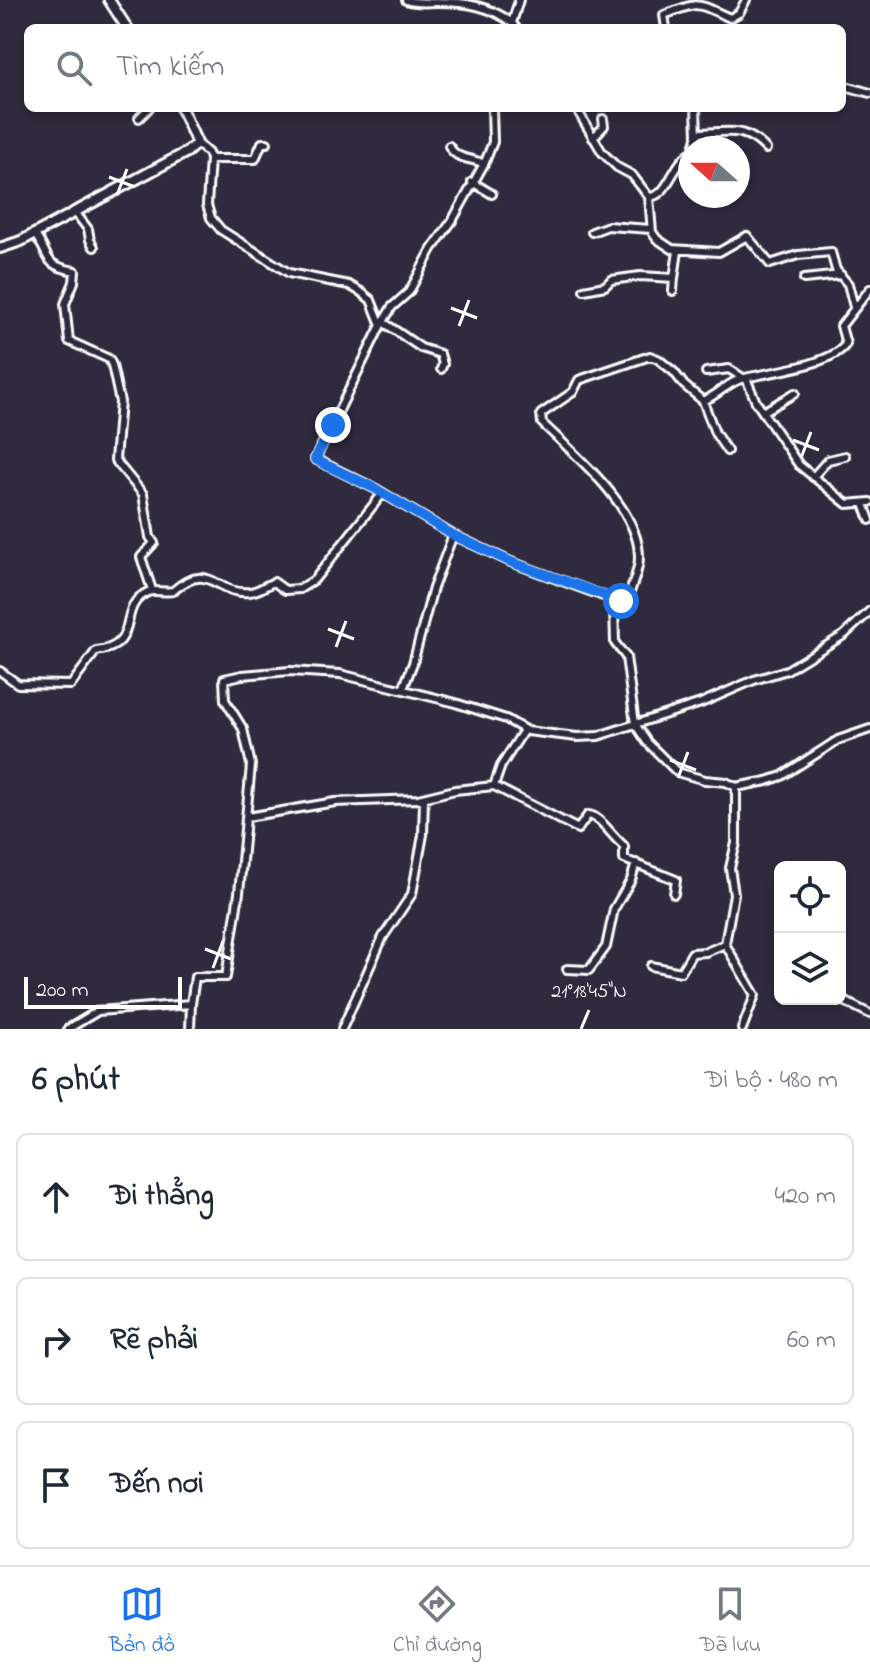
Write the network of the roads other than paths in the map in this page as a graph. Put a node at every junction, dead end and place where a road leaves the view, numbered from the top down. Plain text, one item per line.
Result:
1 (109, 0) edge
2 (406, 0) edge
3 (519, 0) edge
4 (746, 0) edge
5 (124, 24) edge
6 (512, 24) edge
7 (514, 24) edge
8 (665, 24) edge
9 (849, 87) dead end
10 (870, 93) edge
11 (145, 112) edge
12 (183, 112) edge
13 (492, 112) edge
14 (578, 112) edge
15 (696, 112) edge
16 (139, 118) dead end
17 (603, 119) dead end
18 (697, 133) junction
19 (696, 136) edge
20 (593, 138) junction
21 (197, 143) junction
22 (267, 143) dead end
23 (449, 146) dead end
24 (766, 149) dead end
25 (210, 159) junction
26 (484, 164) junction
27 (678, 165) edge
28 (472, 182) junction
29 (492, 194) dead end
30 (649, 197) junction
31 (74, 211) junction
32 (651, 229) junction
33 (592, 232) dead end
34 (34, 234) junction
35 (94, 247) dead end
36 (0, 248) edge
37 (678, 251) junction
38 (841, 275) junction
39 (674, 278) junction
40 (804, 279) dead end
41 (870, 289) edge
42 (584, 290) dead end
43 (673, 291) dead end
44 (854, 307) junction
45 (382, 324) junction
46 (441, 369) dead end
47 (706, 372) dead end
48 (744, 378) junction
49 (795, 393) dead end
50 (703, 401) junction
51 (763, 412) junction
52 (727, 451) dead end
53 (845, 456) dead end
54 (813, 477) junction
55 (383, 493) junction
56 (867, 503) edge
57 (870, 520) edge
58 (453, 535) junction
59 (152, 590) junction
60 (614, 604) junction
61 (870, 611) edge
62 (0, 671) edge
63 (403, 689) junction
64 (635, 724) junction
65 (870, 729) edge
66 (524, 730) junction
67 (494, 786) junction
68 (736, 787) junction
69 (424, 798) junction
70 (247, 817) junction
71 (636, 863) junction
72 (674, 894) dead end
73 (725, 944) junction
74 (651, 966) dead end
75 (567, 969) dead end
76 (846, 1002) edge
77 (191, 1004) junction
78 (870, 1014) edge
79 (83, 1019) junction
80 (68, 1029) edge
81 (88, 1029) edge
82 (190, 1029) edge
83 (342, 1029) edge
84 (742, 1029) edge

1 - 5 street
2 - 6 street
3 - 7 street
4 - 8 street
9 - 10 street
11 - 16 street
12 - 21 street
13 - 26 street
14 - 20 street
15 - 18 street
17 - 20 street
18 - 19 street
18 - 24 street
20 - 30 street
21 - 25 street
21 - 31 street
22 - 25 street
23 - 26 street
25 - 45 street
26 - 28 street
27 - 30 street
28 - 29 street
28 - 45 street
30 - 32 street
31 - 34 street
31 - 35 street
32 - 33 street
32 - 37 street
34 - 36 street
34 - 59 street
37 - 38 street
37 - 39 street
38 - 40 street
38 - 44 street
39 - 42 street
39 - 43 street
41 - 44 street
44 - 48 street
45 - 46 street
45 - 55 street
47 - 48 street
48 - 50 street
48 - 51 street
49 - 51 street
50 - 52 street
50 - 60 street
51 - 54 street
53 - 54 street
54 - 56 street
55 - 58 street
55 - 59 street
56 - 57 street
58 - 60 street
58 - 63 street
59 - 62 street
60 - 64 street
61 - 64 street
63 - 66 street
63 - 70 street
64 - 66 street
64 - 68 street
65 - 68 street
66 - 67 street
67 - 69 street
67 - 71 street
68 - 73 street
69 - 70 street
69 - 83 street
70 - 77 street
71 - 72 street
71 - 75 street
73 - 74 street
73 - 84 street
76 - 78 street
77 - 79 street
77 - 82 street
79 - 80 street
79 - 81 street

